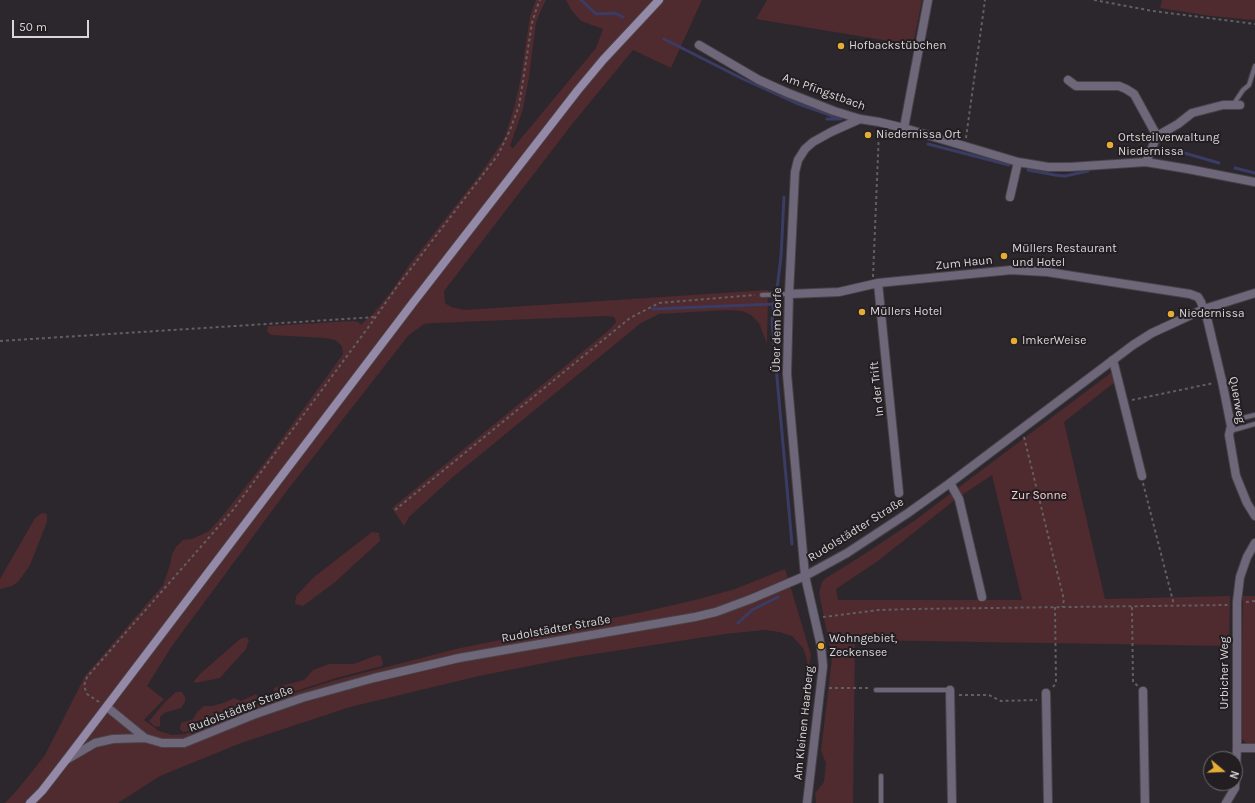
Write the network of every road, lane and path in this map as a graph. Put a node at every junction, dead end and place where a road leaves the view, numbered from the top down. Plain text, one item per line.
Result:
1 (540, 0) edge
2 (659, 0) edge
3 (928, 0) edge
4 (985, 0) edge
5 (1094, 0) edge
6 (1255, 24) edge
7 (699, 45) dead end
8 (1255, 66) edge
9 (1068, 80) dead end
10 (1236, 105) joint
11 (860, 119) junction
12 (879, 122) junction
13 (904, 128) junction
14 (1157, 136) junction
15 (965, 147) junction
16 (1018, 162) junction
17 (1146, 162) junction
18 (1255, 182) edge
19 (1010, 197) dead end
20 (872, 272) dead end
21 (878, 283) junction
22 (1255, 293) edge
23 (789, 294) junction
24 (762, 295) joint
25 (1204, 309) junction
26 (376, 317) junction
27 (0, 341) edge
28 (1113, 360) junction
29 (1222, 382) junction
30 (1123, 402) junction
31 (1255, 416) edge
32 (1230, 421) junction
33 (1255, 424) edge
34 (1230, 431) junction
35 (1027, 449) dead end
36 (1142, 476) joint
37 (950, 483) junction
38 (900, 493) dead end
39 (395, 510) dead end
40 (1255, 516) edge
41 (1255, 543) edge
42 (805, 576) junction
43 (982, 597) dead end
44 (1238, 602) junction
45 (1174, 605) junction
46 (1055, 607) junction
47 (1062, 607) junction
48 (1132, 607) junction
49 (816, 617) junction
50 (834, 688) dead end
51 (876, 690) joint
52 (1143, 691) joint
53 (950, 693) junction
54 (1047, 696) junction
55 (107, 707) junction
56 (145, 738) junction
57 (1237, 748) junction
58 (1255, 748) edge
59 (66, 760) junction
60 (881, 776) dead end
61 (30, 803) edge
62 (807, 803) edge
63 (881, 803) edge
64 (952, 803) edge
65 (1048, 803) edge
66 (1145, 803) edge
67 (1226, 803) edge

1 - 26 path
2 - 55 main road
3 - 13 street
4 - 15 path
5 - 6 path
7 - 11 street, Am Pfingstbach
8 - 10 lane
9 - 14 street
10 - 14 street
11 - 12 street, Am Pfingstbach
11 - 23 street, Über dem Dorfe
12 - 13 street, Am Pfingstbach
12 - 20 path
13 - 15 street, Am Pfingstbach
14 - 17 street
15 - 16 street, Am Pfingstbach
16 - 17 street, Am Pfingstbach
16 - 19 street
17 - 18 street, Am Pfingstbach
21 - 23 street, Zum Haun
21 - 25 street, Zum Haun
21 - 38 street, In der Trift
22 - 25 street, Rudolstädter Straße
23 - 24 lane
23 - 42 street, Über dem Dorfe
24 - 39 path
25 - 28 street, Rudolstädter Straße
25 - 29 street, Querweg
26 - 27 path
26 - 55 path
28 - 30 street
28 - 37 street, Rudolstädter Straße
29 - 30 path
29 - 32 street, Querweg
30 - 36 street
31 - 32 lane
32 - 34 street, Querweg
33 - 34 lane
34 - 40 street, Querweg
35 - 47 path
36 - 45 path
37 - 42 street, Rudolstädter Straße
37 - 43 street
41 - 44 street, Urbicher Weg
42 - 49 street, Am Kleinen Haarberg
42 - 56 street, Rudolstädter Straße
44 - 45 path
44 - 57 street, Urbicher Weg
45 - 48 path
46 - 47 path
46 - 49 path
46 - 54 path
47 - 48 path
48 - 52 path
49 - 62 street, Am Kleinen Haarberg
50 - 51 path
51 - 53 lane
52 - 66 street
53 - 54 path
53 - 64 street
54 - 65 street
55 - 56 street, Rudolstädter Straße
55 - 59 main road
56 - 59 street, Rudolstädter Straße
57 - 58 street
57 - 67 street, Urbicher Weg
59 - 61 main road
60 - 63 lane

